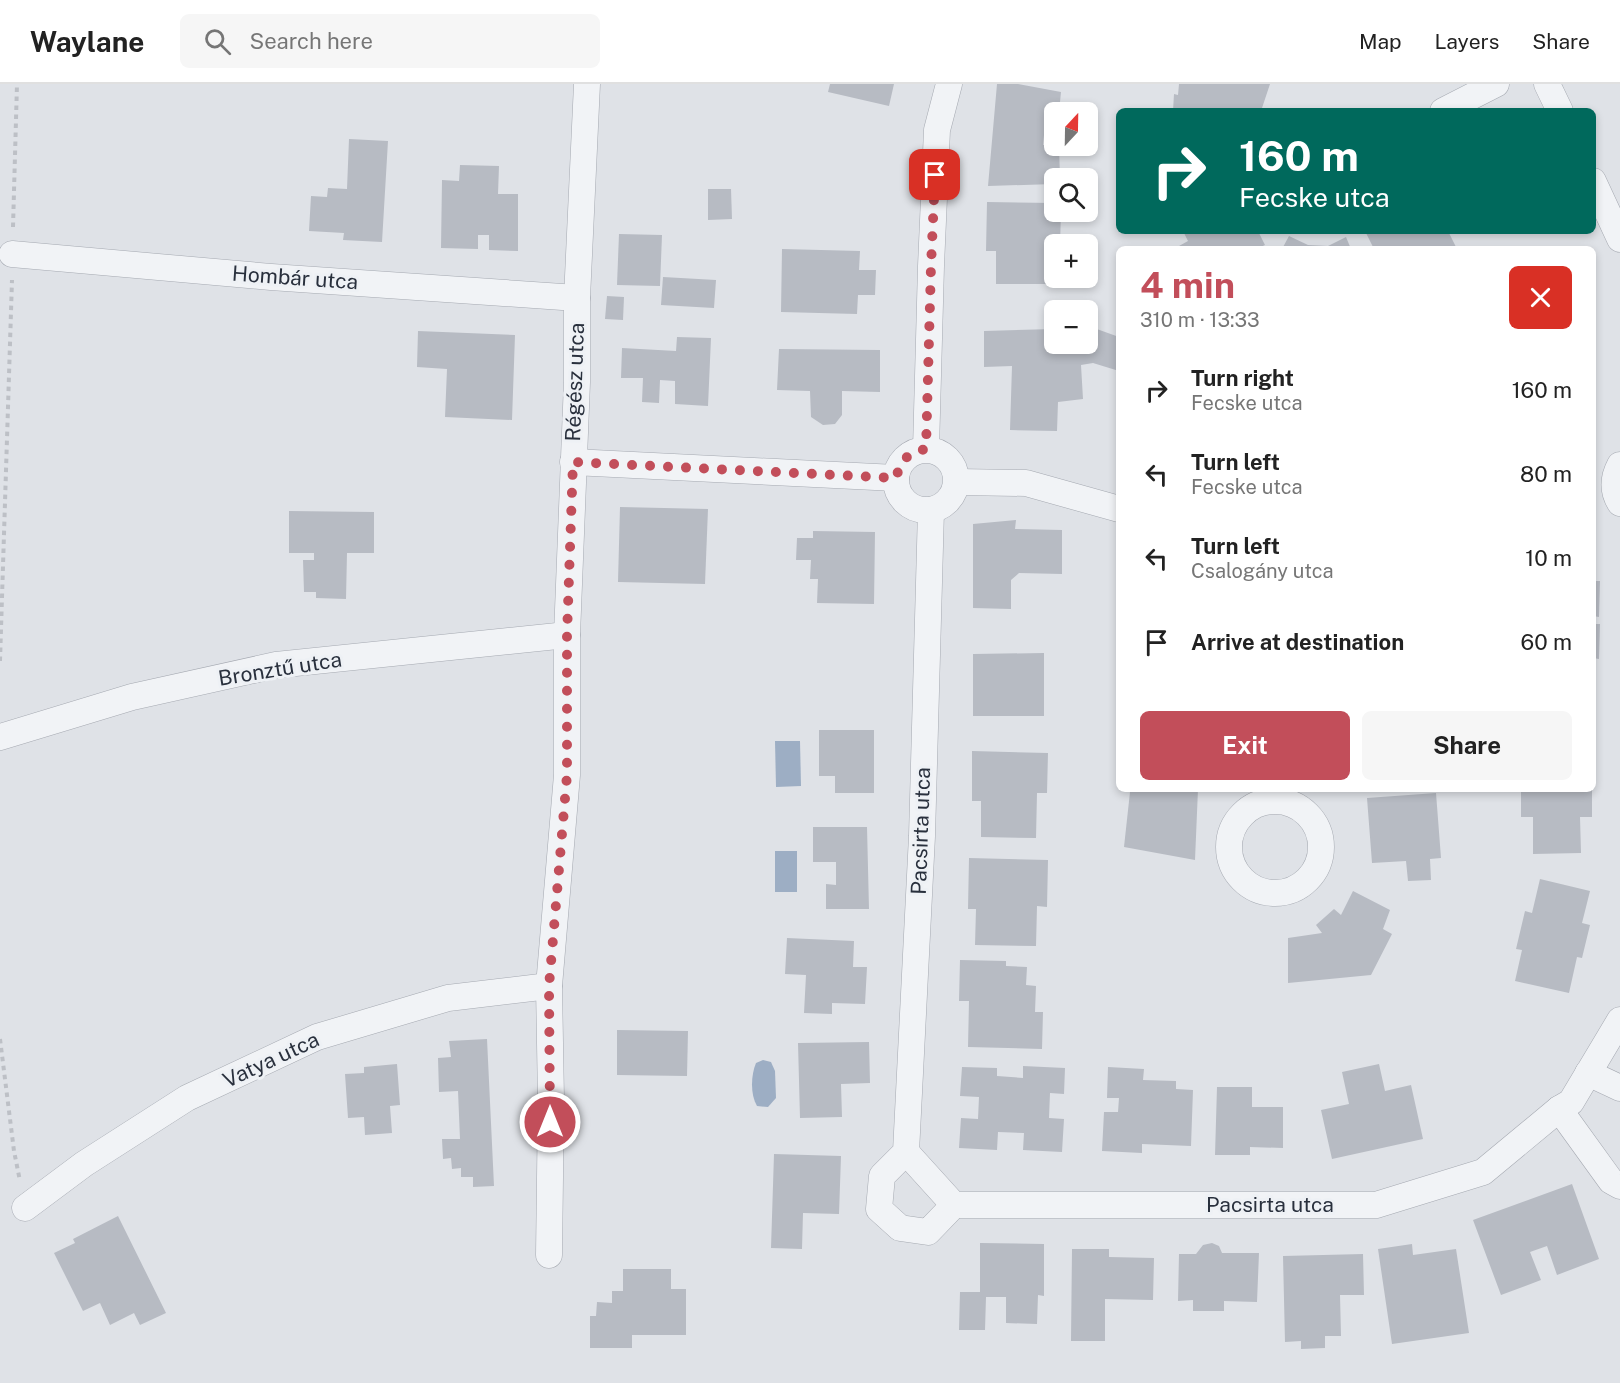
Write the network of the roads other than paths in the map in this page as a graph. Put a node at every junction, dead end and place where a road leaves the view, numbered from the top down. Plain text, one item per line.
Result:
1 (587, 84) edge
2 (949, 84) edge
3 (1496, 84) edge
4 (1547, 84) edge
5 (1449, 108) edge
6 (1559, 108) edge
7 (1596, 187) edge
8 (1620, 239) edge
9 (12, 254) road end
10 (577, 298) junction
11 (926, 449) junction
12 (573, 462) junction
13 (896, 478) junction
14 (957, 482) junction
15 (1116, 508) edge
16 (931, 510) junction
17 (567, 635) junction
18 (0, 737) edge
19 (549, 986) junction
20 (1620, 1020) edge
21 (1588, 1073) junction
22 (1620, 1088) edge
23 (1559, 1109) junction
24 (906, 1152) junction
25 (1620, 1186) edge
26 (954, 1205) junction
27 (25, 1208) road end
28 (549, 1255) dead end

1 - 10 street, Régész utca
2 - 11 street
3 - 5 street
4 - 6 street
7 - 8 street
9 - 10 street, Hombár utca
10 - 12 street, Régész utca
11 - 13 street
11 - 14 street
12 - 13 street
12 - 17 street, Régész utca
13 - 16 street
14 - 15 street
14 - 16 street
16 - 24 street, Pacsirta utca
17 - 18 street, Bronztű utca
17 - 19 street, Régész utca
19 - 27 street, Vatya utca
19 - 28 street, Régész utca
20 - 21 street, Pacsirta utca
21 - 22 street
21 - 23 street, Pacsirta utca
23 - 25 street
23 - 26 street, Pacsirta utca
24 - 26 street
24 - 26 street

